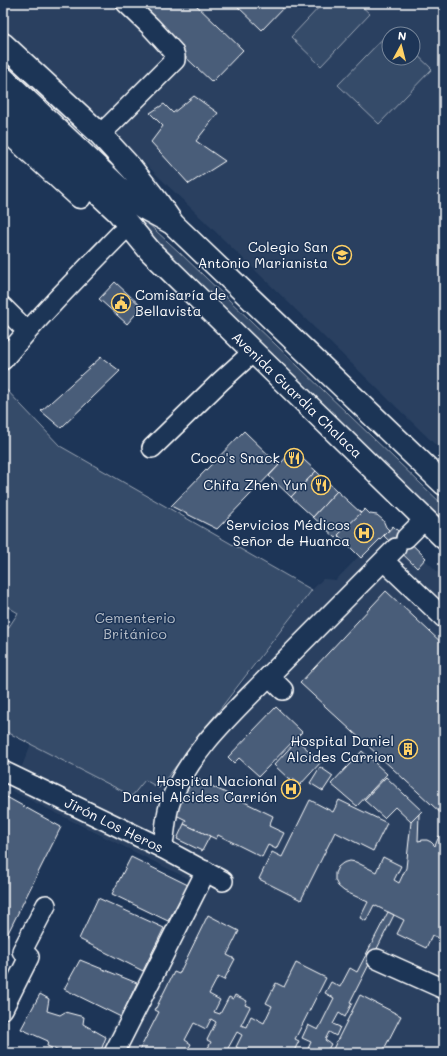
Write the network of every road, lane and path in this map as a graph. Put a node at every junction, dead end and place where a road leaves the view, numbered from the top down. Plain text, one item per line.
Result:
1 (126, 3) edge
2 (3, 44) edge
3 (3, 78) edge
4 (3, 105) edge
5 (3, 127) edge
6 (100, 134) junction
7 (125, 206) junction
8 (173, 224) junction
9 (120, 234) junction
10 (150, 251) junction
11 (3, 307) edge
12 (27, 331) junction
13 (253, 352) junction
14 (3, 360) edge
15 (152, 448) dead end
16 (444, 484) edge
17 (425, 519) junction
18 (444, 538) edge
19 (395, 549) junction
20 (444, 618) edge
21 (269, 676) junction
22 (283, 690) dead end
23 (3, 771) edge
24 (162, 848) junction
25 (206, 871) junction
26 (224, 881) dead end
27 (46, 905) dead end
28 (377, 958) dead end
29 (444, 988) edge
30 (3, 1009) edge
31 (114, 1053) edge

1 - 6 street
2 - 6 main road, Avenida Guardia Chalaca
3 - 7 main road, Avenida Guardia Chalaca
4 - 7 main road, Avenida Guardia Chalaca
5 - 9 main road, Avenida Guardia Chalaca
6 - 8 main road, Avenida Guardia Chalaca
7 - 8 main road, Avenida Guardia Chalaca
7 - 10 main road, Avenida Guardia Chalaca
8 - 16 main road, Avenida Guardia Chalaca
9 - 10 main road, Avenida Guardia Chalaca
9 - 12 street
10 - 13 main road, Avenida Guardia Chalaca
11 - 12 street
12 - 14 street
13 - 15 street
13 - 17 main road, Avenida Guardia Chalaca
17 - 18 main road, Avenida Guardia Chalaca
17 - 19 street
19 - 20 street
19 - 21 street
21 - 22 street
21 - 24 street
23 - 24 street, Jirón Los Heros
24 - 25 street, Jirón Los Heros
25 - 26 street, Jirón Los Heros
25 - 31 street
27 - 30 street
28 - 29 street

